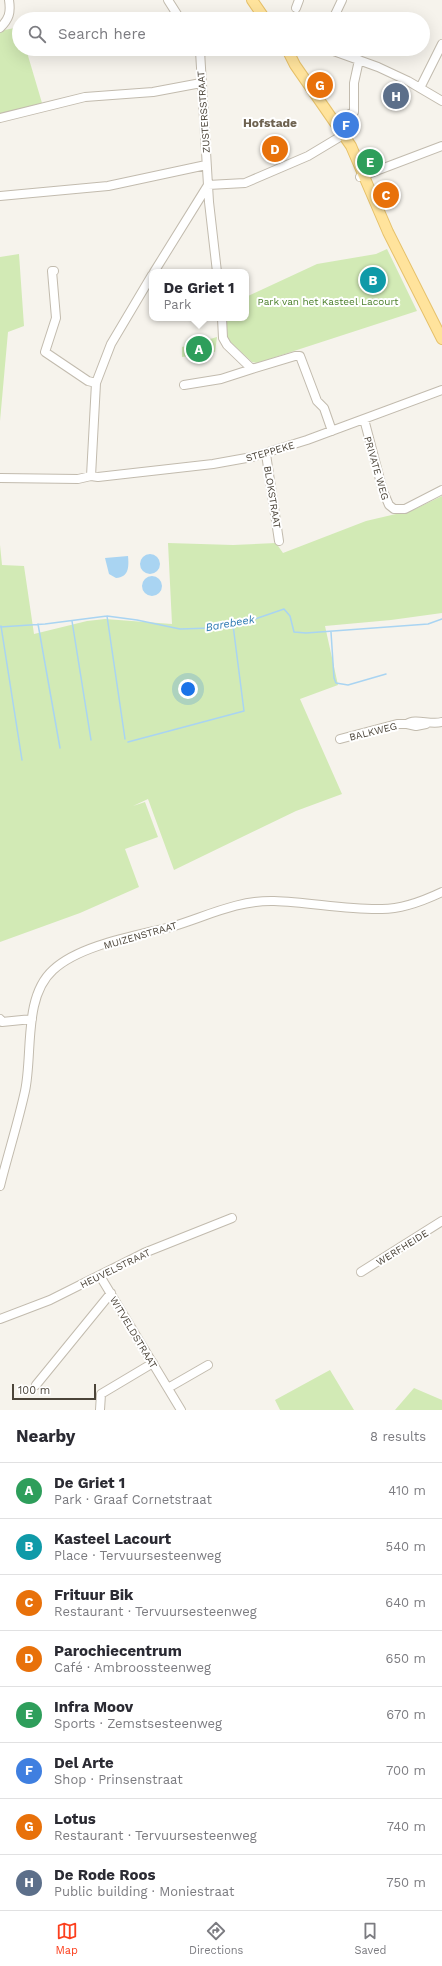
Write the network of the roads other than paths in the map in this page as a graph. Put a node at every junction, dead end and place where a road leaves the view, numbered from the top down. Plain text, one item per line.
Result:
1 (9, 0) edge
2 (168, 0) edge
3 (252, 0) edge
4 (299, 0) edge
5 (342, 0) edge
6 (296, 8) dead end
7 (176, 12) edge
8 (259, 12) edge
9 (336, 12) edge
10 (0, 28) edge
11 (442, 44) edge
12 (199, 56) edge
13 (290, 56) edge
14 (348, 56) edge
15 (359, 60) junction
16 (201, 83) junction
17 (420, 88) junction
18 (442, 101) edge
19 (0, 118) edge
20 (335, 121) junction
21 (343, 135) junction
22 (442, 146) edge
23 (206, 165) junction
24 (362, 176) junction
25 (208, 185) junction
26 (0, 196) edge
27 (209, 202) junction
28 (193, 208) junction
29 (156, 269) edge
30 (217, 269) edge
31 (54, 271) dead end
32 (149, 280) edge
33 (222, 321) edge
34 (442, 339) edge
35 (252, 369) junction
36 (96, 383) junction
37 (184, 385) dead end
38 (442, 390) edge
39 (364, 419) junction
40 (332, 431) junction
41 (266, 454) junction
42 (91, 476) junction
43 (0, 478) edge
44 (442, 490) edge
45 (279, 541) dead end
46 (442, 722) edge
47 (340, 739) dead end
48 (442, 892) edge
49 (32, 1019) junction
50 (1, 1022) edge
51 (0, 1186) edge
52 (232, 1218) dead end
53 (442, 1221) edge
54 (361, 1272) dead end
55 (100, 1276) junction
56 (111, 1293) junction
57 (0, 1319) edge
58 (152, 1363) junction
59 (208, 1365) dead end
60 (36, 1385) dead end
61 (168, 1388) junction
62 (100, 1410) edge
63 (181, 1410) edge

1 - 10 street
2 - 7 street
3 - 8 main road
4 - 6 street
5 - 9 street
11 - 17 street
12 - 16 street, ZUSTERSSTRAAT
13 - 20 main road
14 - 15 street
15 - 17 street
15 - 20 street
16 - 19 street
16 - 23 street, ZUSTERSSTRAAT
17 - 18 street
20 - 21 main road
21 - 24 main road
21 - 25 street
22 - 24 street
23 - 25 street, ZUSTERSSTRAAT
23 - 26 street
24 - 34 main road
25 - 27 street, ZUSTERSSTRAAT
25 - 28 street
27 - 28 street
27 - 30 street, ZUSTERSSTRAAT
28 - 29 street
31 - 36 street
32 - 36 street
33 - 35 street
35 - 37 street
35 - 40 street
36 - 42 street
38 - 39 street, STEPPEKE
39 - 40 street, STEPPEKE
39 - 44 street, PRIVATE WEG
40 - 41 street, STEPPEKE
41 - 42 street, STEPPEKE
41 - 45 street, BLOKSTRAAT
42 - 43 street, STEPPEKE
46 - 47 street, BALKWEG
48 - 49 street, MUIZENSTRAAT
49 - 50 street
49 - 51 street, MUIZENSTRAAT
52 - 55 street, HEUVELSTRAAT
53 - 54 street, WERFHEIDE
55 - 56 street, WITVELDSTRAAT
55 - 57 street, HEUVELSTRAAT
56 - 58 street, WITVELDSTRAAT
56 - 60 street
58 - 61 street, WITVELDSTRAAT
58 - 62 street
59 - 61 street
61 - 63 street, WITVELDSTRAAT

